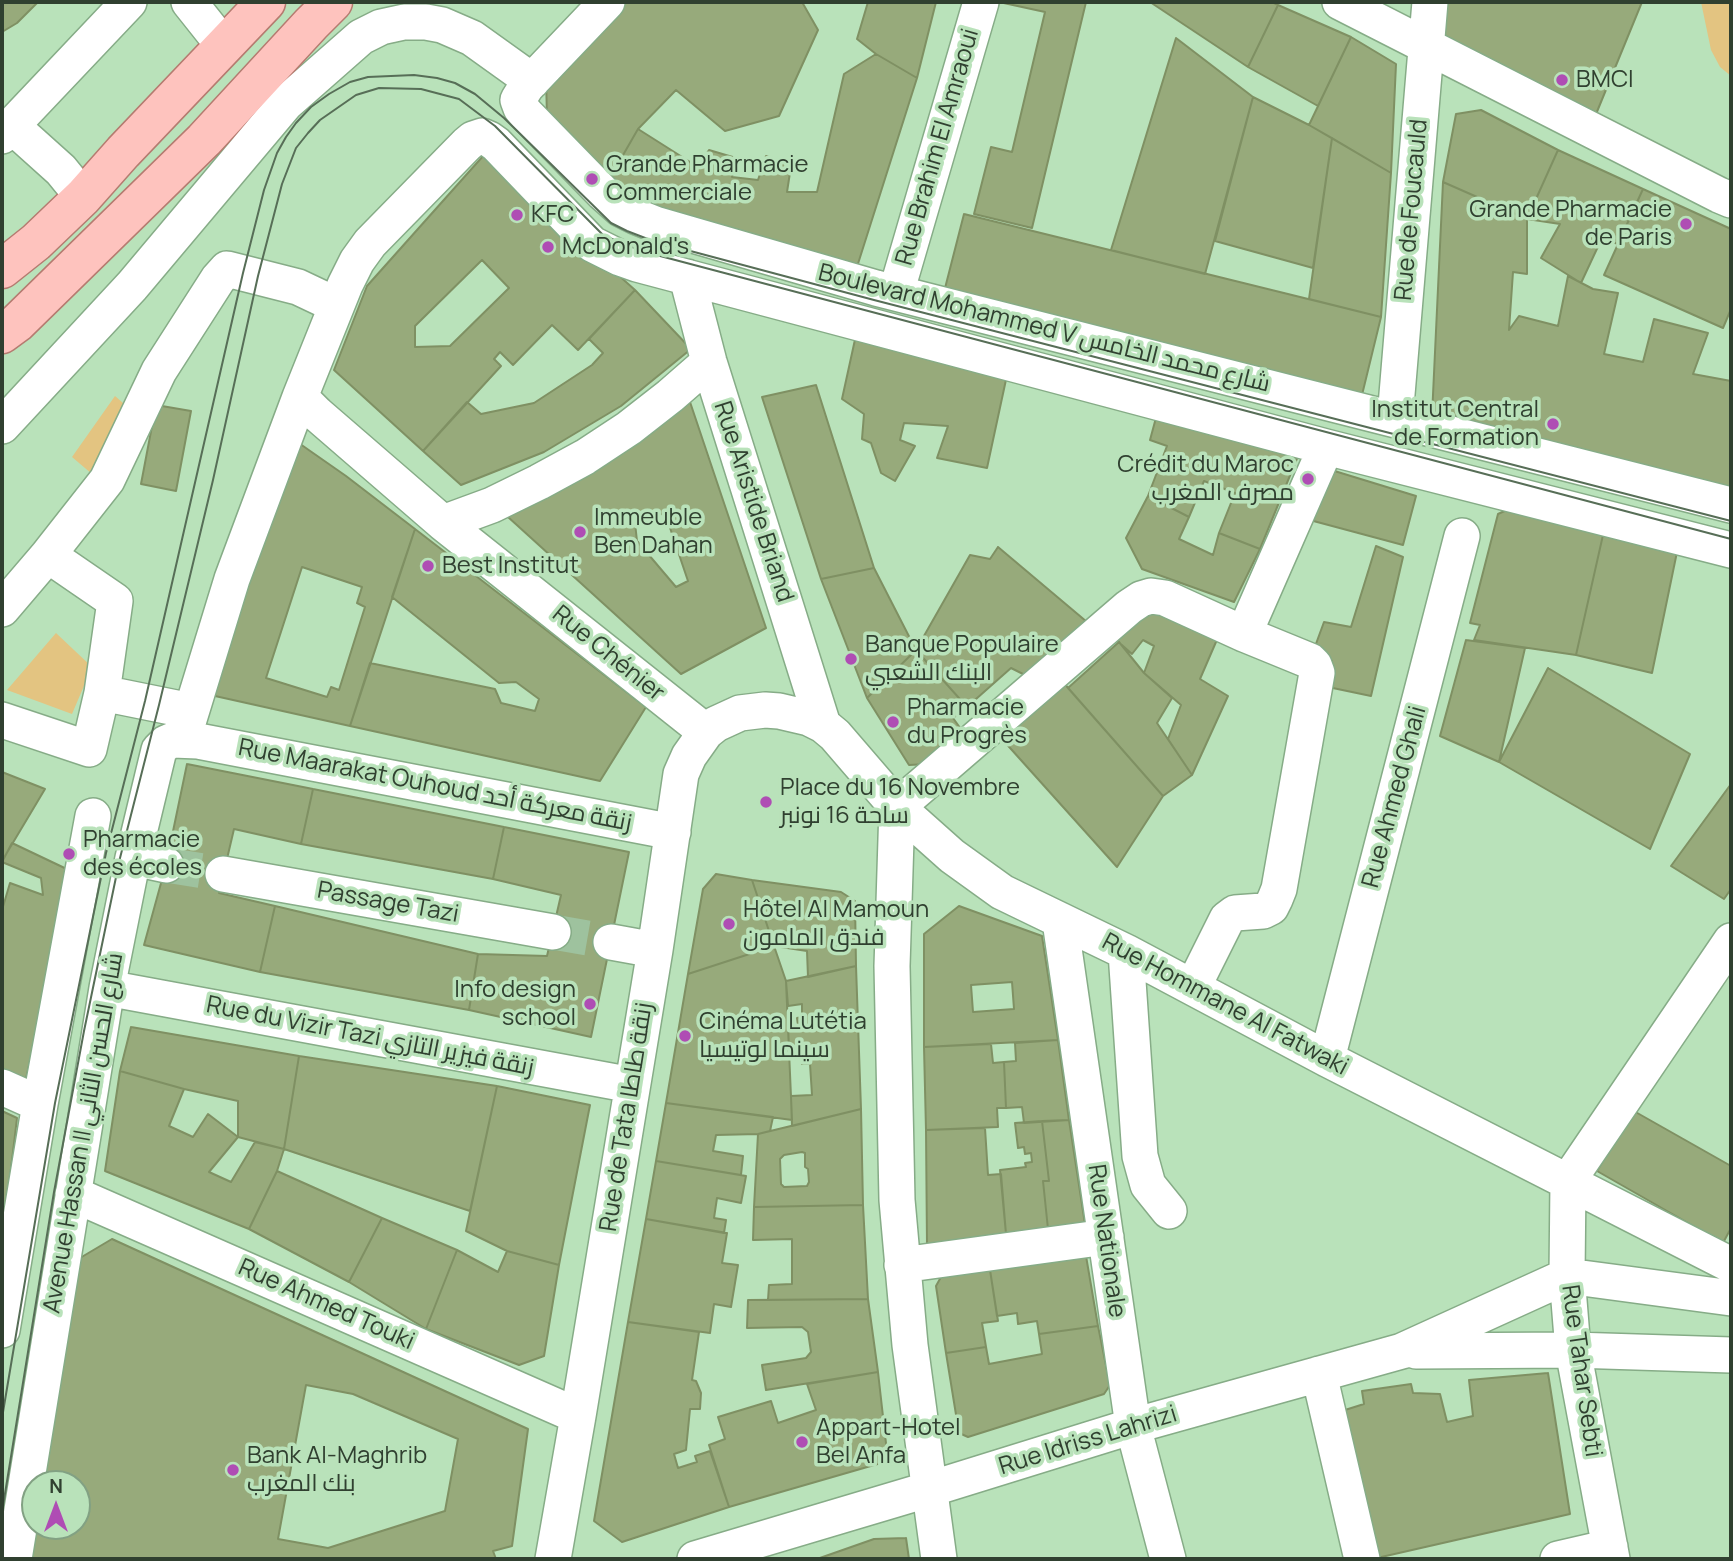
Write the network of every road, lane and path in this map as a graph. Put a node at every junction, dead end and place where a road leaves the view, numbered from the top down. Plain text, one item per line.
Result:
1 (129, 2) edge
2 (189, 2) edge
3 (266, 2) edge
4 (333, 2) edge
5 (981, 2) edge
6 (1340, 2) edge
7 (1430, 2) edge
8 (601, 7) edge
9 (1426, 46) junction
10 (224, 47) junction
11 (532, 81) junction
12 (7, 131) edge
13 (83, 197) junction
14 (1731, 200) edge
15 (2, 269) edge
16 (687, 277) junction
17 (896, 293) junction
18 (337, 304) junction
19 (2, 334) edge
20 (709, 362) junction
21 (309, 406) junction
22 (1395, 418) junction
23 (2, 426) edge
24 (1326, 447) junction
25 (1731, 505) edge
26 (443, 523) junction
27 (1462, 536) dead end
28 (1731, 550) edge
29 (48, 555) junction
30 (2, 610) edge
31 (1244, 634) junction
32 (102, 693) junction
33 (752, 711) joint
34 (2, 720) edge
35 (823, 725) junction
36 (191, 731) junction
37 (706, 732) junction
38 (897, 807) junction
39 (93, 816) dead end
40 (673, 832) junction
41 (133, 858) junction
42 (166, 865) tunnel mouth
43 (223, 874) tunnel mouth
44 (1060, 920) junction
45 (553, 932) tunnel mouth
46 (1731, 941) edge
47 (611, 942) tunnel mouth
48 (655, 950) junction
49 (1126, 952) junction
50 (1193, 987) junction
51 (107, 988) junction
52 (1327, 1059) junction
53 (632, 1085) junction
54 (2, 1087) edge
55 (40, 1104) junction
56 (1568, 1181) junction
57 (73, 1194) junction
58 (1169, 1211) dead end
59 (1106, 1237) junction
60 (902, 1265) junction
61 (1731, 1265) edge
62 (1567, 1276) junction
63 (1731, 1298) edge
64 (2, 1330) edge
65 (1573, 1350) junction
66 (1402, 1351) junction
67 (1731, 1356) edge
68 (1319, 1374) junction
69 (578, 1416) junction
70 (1133, 1426) junction
71 (930, 1489) junction
72 (1611, 1553) edge
73 (14, 1559) edge
74 (553, 1559) edge
75 (695, 1559) edge
76 (939, 1559) edge
77 (1168, 1559) edge
78 (1362, 1559) edge
79 (1559, 1559) edge

1 - 12 street
2 - 10 street
3 - 10 main road
4 - 19 main road
5 - 17 street, Rue Brahim El Amraoui
6 - 9 street
7 - 9 street, Rue de Foucauld
8 - 11 street, Boulevard Mohammed V شارع محمد الخامس
9 - 14 street
9 - 22 street, Rue de Foucauld
10 - 13 main road
11 - 17 street, Boulevard Mohammed V شارع محمد الخامس
11 - 23 street
12 - 13 street
13 - 15 main road
16 - 18 street, Boulevard Mohammed V شارع محمد الخامس
16 - 20 street, Rue Aristide Briand
16 - 24 street, Boulevard Mohammed V شارع محمد الخامس
17 - 22 street, Boulevard Mohammed V شارع محمد الخامس
18 - 21 street
18 - 29 street
20 - 26 street
20 - 35 street, Rue Aristide Briand
21 - 26 street, Rue Chénier
21 - 36 street
22 - 25 street, Boulevard Mohammed V شارع محمد الخامس
24 - 28 street, Boulevard Mohammed V شارع محمد الخامس
24 - 31 street
26 - 37 street, Rue Chénier
27 - 52 street, Rue Ahmed Ghali
29 - 30 street
29 - 32 street
31 - 38 street
31 - 50 street
32 - 34 street
32 - 36 street, Rue Maarakat Ouhoud زنقة معركة أحد
33 - 35 street, Rue Hommane Al Fatwaki
33 - 37 street, Rue de Tata زنقة طاطا
35 - 38 street, Rue Hommane Al Fatwaki
36 - 40 street, Rue Maarakat Ouhoud زنقة معركة أحد
36 - 41 street, Avenue Hassan II شارع الحسن الثاني
37 - 40 street, Rue de Tata زنقة طاطا
38 - 44 street, Rue Hommane Al Fatwaki
38 - 60 street
39 - 55 street, Avenue Hassan II شارع الحسن الثاني
40 - 48 street, Rue de Tata زنقة طاطا
41 - 42 street
41 - 51 street, Avenue Hassan II شارع الحسن الثاني
43 - 45 street, Passage Tazi
44 - 49 street, Rue Hommane Al Fatwaki
44 - 59 street, Rue Nationale
46 - 56 street
47 - 48 street
48 - 53 street, Rue de Tata زنقة طاطا
49 - 50 street, Rue Hommane Al Fatwaki
49 - 58 street
50 - 52 street, Rue Hommane Al Fatwaki
51 - 53 street, Rue du Vizir Tazi زنقة فيزير التازي
51 - 57 street, Avenue Hassan II شارع الحسن الثاني
52 - 56 street, Rue Hommane Al Fatwaki
53 - 69 street, Rue de Tata زنقة طاطا
54 - 55 street
55 - 64 street, Avenue Hassan II شارع الحسن الثاني
56 - 61 street, Rue Hommane Al Fatwaki
56 - 62 street, Rue Tahar Sebti
57 - 69 street, Rue Ahmed Touki
57 - 73 street, Avenue Hassan II شارع الحسن الثاني
59 - 60 street
59 - 70 street, Rue Nationale
60 - 71 street
62 - 63 street
62 - 65 street, Rue Tahar Sebti
62 - 66 street, Rue Idriss Lahrizi
65 - 66 street, Rue Idriss Lahrizi
65 - 67 street, Rue Idriss Lahrizi
65 - 72 street, Rue Tahar Sebti
66 - 68 street, Rue Idriss Lahrizi
68 - 70 street, Rue Idriss Lahrizi
68 - 78 street
69 - 74 street, Rue de Tata زنقة طاطا
70 - 71 street, Rue Idriss Lahrizi
70 - 77 street, Rue Nationale
71 - 75 street, Rue Idriss Lahrizi
71 - 76 street
72 - 79 street

